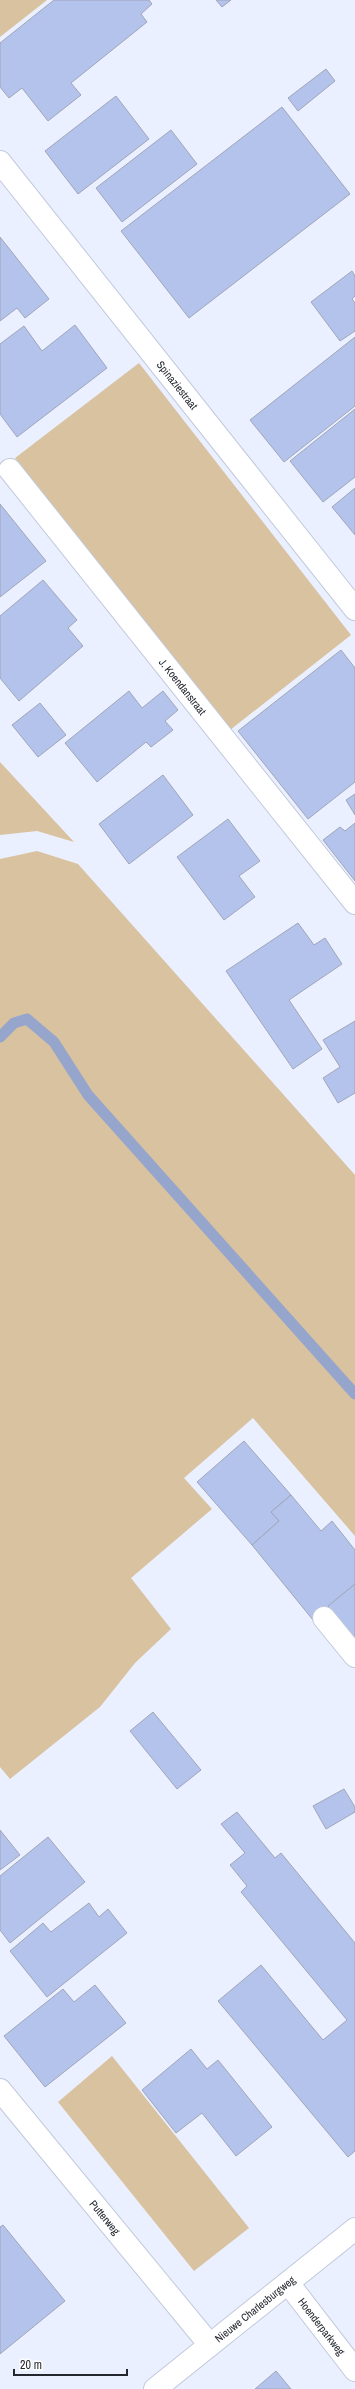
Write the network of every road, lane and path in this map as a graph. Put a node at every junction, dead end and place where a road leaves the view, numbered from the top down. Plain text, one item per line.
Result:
1 (0, 162) edge
2 (10, 470) dead end
3 (355, 609) edge
4 (355, 903) edge
5 (324, 1618) dead end
6 (355, 1656) edge
7 (0, 2090) edge
8 (355, 2229) edge
9 (288, 2283) junction
10 (210, 2345) junction
11 (355, 2370) edge
12 (155, 2389) edge

1 - 3 street, Spinaziestraat
2 - 4 street, J. Koendanstraat
5 - 6 street
7 - 10 street, Putterweg
8 - 9 street, Nieuwe Charlesburgweg
9 - 10 street, Nieuwe Charlesburgweg
9 - 11 street, Hoenderparkweg
10 - 12 street, Nieuwe Charlesburgweg

